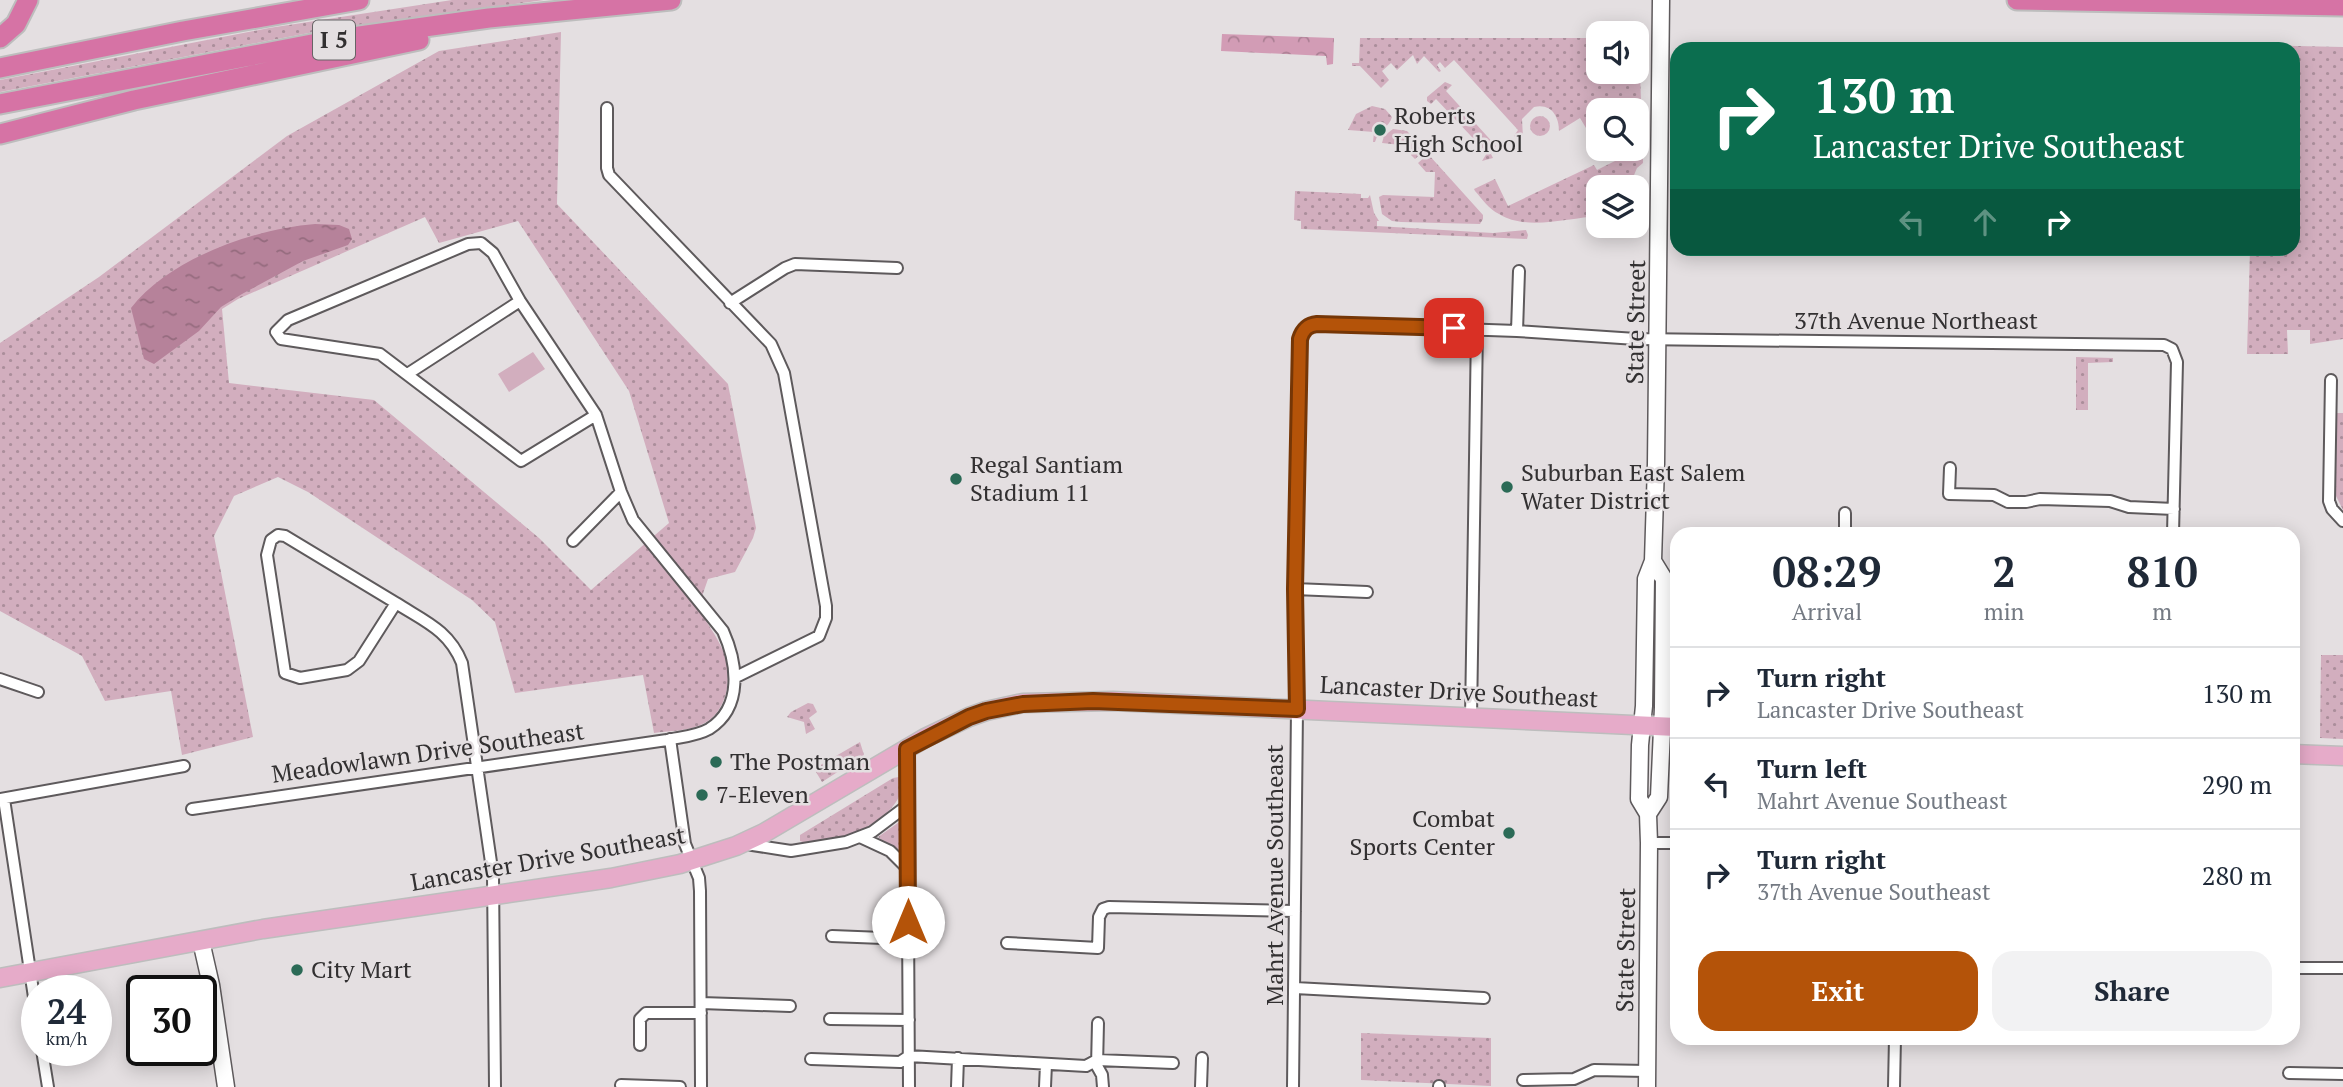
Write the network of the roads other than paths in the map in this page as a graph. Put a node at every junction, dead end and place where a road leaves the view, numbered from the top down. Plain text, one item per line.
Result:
1 (28, 0) edge
2 (359, 0) edge
3 (671, 0) edge
4 (1661, 0) edge
5 (2017, 0) edge
6 (2343, 6) edge
7 (539, 15) junction
8 (0, 38) edge
9 (0, 68) edge
10 (0, 104) edge
11 (607, 108) dead end
12 (0, 134) edge
13 (897, 268) dead end
14 (1519, 271) dead end
15 (520, 301) junction
16 (730, 303) junction
17 (1305, 328) joint
18 (1477, 329) junction
19 (1517, 331) junction
20 (1658, 339) junction
21 (408, 373) junction
22 (2331, 380) dead end
23 (596, 415) junction
24 (1950, 468) dead end
25 (621, 492) junction
26 (2174, 509) junction
27 (1845, 513) dead end
28 (2343, 521) edge
29 (1845, 527) edge
30 (2173, 527) edge
31 (573, 541) dead end
32 (1653, 561) junction
33 (1295, 589) junction
34 (1367, 592) dead end
35 (396, 603) junction
36 (736, 677) junction
37 (0, 679) edge
38 (38, 692) dead end
39 (1297, 709) junction
40 (1471, 718) junction
41 (1642, 727) junction
42 (1669, 727) edge
43 (670, 739) junction
44 (907, 749) junction
45 (2300, 754) edge
46 (2343, 756) edge
47 (184, 766) dead end
48 (477, 767) junction
49 (2, 799) edge
50 (908, 805) junction
51 (192, 808) dead end
52 (1648, 814) junction
53 (862, 838) junction
54 (743, 843) junction
55 (1649, 843) junction
56 (1670, 843) edge
57 (691, 861) junction
58 (908, 869) junction
59 (494, 894) junction
60 (1295, 911) junction
61 (831, 936) dead end
62 (908, 939) junction
63 (201, 941) junction
64 (1007, 943) dead end
65 (2300, 968) edge
66 (2343, 968) edge
67 (30, 972) junction
68 (30, 975) edge
69 (0, 978) edge
70 (1295, 988) junction
71 (1484, 998) dead end
72 (790, 1006) dead end
73 (701, 1008) junction
74 (830, 1019) dead end
75 (909, 1020) junction
76 (1098, 1023) dead end
77 (640, 1045) dead end
78 (1895, 1045) edge
79 (909, 1056) junction
80 (958, 1058) junction
81 (1202, 1058) dead end
82 (811, 1059) dead end
83 (1097, 1060) junction
84 (1173, 1063) dead end
85 (1045, 1064) junction
86 (45, 1066) edge
87 (2289, 1073) dead end
88 (2343, 1074) edge
89 (1647, 1079) edge
90 (1523, 1080) dead end
91 (621, 1085) edge
92 (48, 1087) edge
93 (226, 1087) edge
94 (495, 1087) edge
95 (680, 1087) edge
96 (701, 1087) edge
97 (909, 1087) edge
98 (957, 1087) edge
99 (1045, 1087) edge
100 (1103, 1087) edge
101 (1201, 1087) edge
102 (1293, 1087) edge
103 (1894, 1087) edge

1 - 8 highway
2 - 9 highway, I 5
3 - 7 highway, I 5
4 - 20 main road, State Street
5 - 6 highway
7 - 10 highway, I 5
7 - 12 highway, I 5
11 - 16 street
13 - 16 street
14 - 19 street
15 - 21 street
15 - 21 street
15 - 23 street
16 - 36 street
17 - 18 street, 37th Avenue Northeast
17 - 33 street, Mahrt Avenue Southeast
18 - 19 street, 37th Avenue Northeast
18 - 40 street
19 - 20 street, 37th Avenue Northeast
20 - 26 street, 37th Avenue Northeast
20 - 32 main road, State Street
21 - 23 street
22 - 28 street
23 - 25 street
24 - 26 street
25 - 31 street
25 - 36 street
26 - 30 street
27 - 29 street
32 - 41 main road, State Street
32 - 42 main road, State Street
33 - 34 street
33 - 39 street, Mahrt Avenue Southeast
35 - 35 street
35 - 48 street
36 - 43 street, Meadowlawn Drive Southeast
37 - 38 street
39 - 40 main road, Lancaster Drive Southeast
39 - 44 main road, Lancaster Drive Southeast
39 - 60 street, Mahrt Avenue Southeast
40 - 41 main road, Lancaster Drive Southeast
41 - 42 main road, Lancaster Drive Southeast
41 - 52 main road, State Street
42 - 52 main road, State Street
43 - 48 street, Meadowlawn Drive Southeast
43 - 57 street
44 - 50 street
44 - 54 main road, Lancaster Drive Southeast
45 - 46 main road
47 - 49 street
48 - 51 street, Meadowlawn Drive Southeast
48 - 59 street
49 - 67 street
50 - 53 street
50 - 58 street
52 - 55 main road, State Street
53 - 54 street
53 - 58 street
54 - 57 main road, Lancaster Drive Southeast
55 - 56 street
55 - 89 main road, State Street
57 - 59 main road, Lancaster Drive Southeast
57 - 73 street
58 - 62 street
59 - 63 main road, Lancaster Drive Southeast
59 - 94 street
60 - 64 street
60 - 70 street, Mahrt Avenue Southeast
61 - 62 street
62 - 75 street
63 - 67 main road, Lancaster Drive Southeast
63 - 93 main road
65 - 66 street
67 - 68 street
67 - 69 main road, Lancaster Drive Southeast
70 - 71 street
70 - 102 street, Mahrt Avenue Southeast
72 - 73 street
73 - 77 street
73 - 96 street
74 - 75 street
75 - 79 street
76 - 83 street
78 - 103 street
79 - 80 street
79 - 82 street
79 - 97 street
80 - 85 street
80 - 98 street
81 - 101 street
83 - 84 street
83 - 85 street
83 - 100 street
85 - 99 street
86 - 92 street
87 - 88 street
89 - 90 street
91 - 95 street

